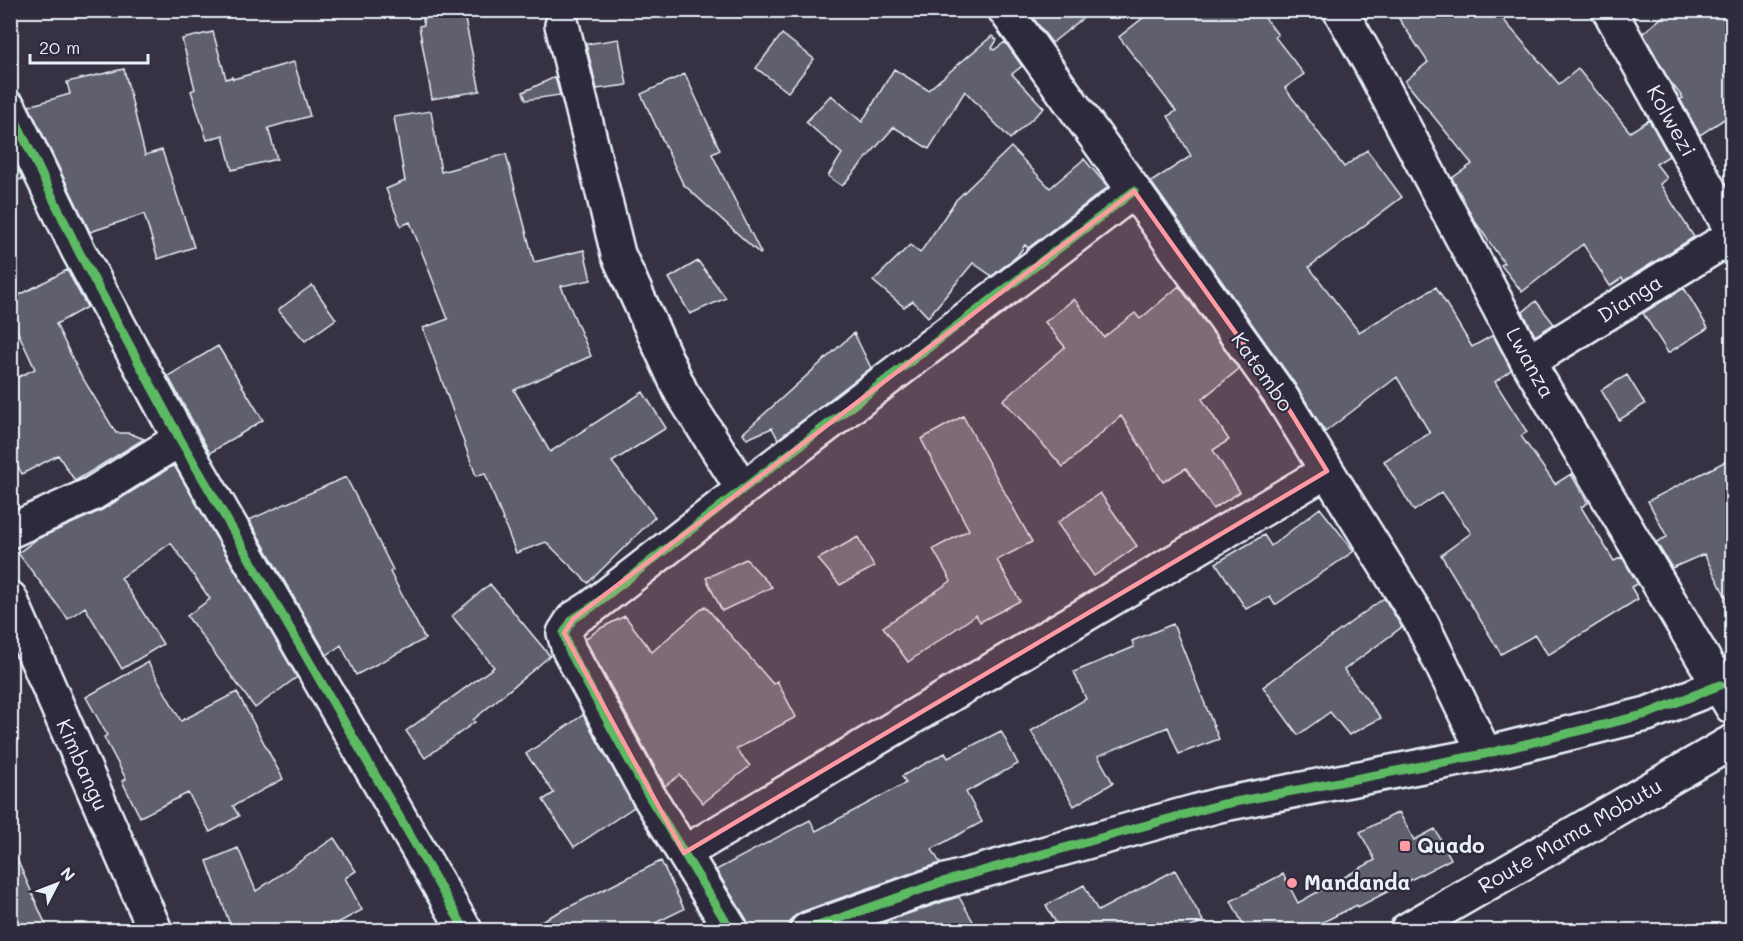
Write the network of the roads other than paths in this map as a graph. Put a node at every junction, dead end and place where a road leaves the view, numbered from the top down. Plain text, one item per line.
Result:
1 (1005, 10) edge
2 (1340, 10) edge
3 (1609, 10) edge
4 (562, 25) dead end
5 (10, 109) edge
6 (1134, 191) junction
7 (1732, 234) edge
8 (1528, 362) junction
9 (180, 439) junction
10 (1327, 471) junction
11 (742, 489) junction
12 (10, 531) edge
13 (10, 598) edge
14 (1726, 696) edge
15 (1732, 742) edge
16 (1485, 754) junction
17 (684, 853) junction
18 (1413, 929) edge
19 (155, 930) edge
20 (465, 930) edge
21 (731, 930) edge
22 (807, 930) edge

1 - 6 street, Katembo
2 - 8 street, Lwanza
3 - 7 street, Kolwezi
4 - 11 street
5 - 9 street
6 - 10 street, Katembo
6 - 11 street
7 - 8 street, Dianga
8 - 14 street, Lwanza
9 - 12 street
9 - 20 street
10 - 16 street, Katembo
10 - 17 street
11 - 17 street
13 - 19 street, Kimbangu
14 - 16 street
15 - 18 street, Route Mama Mobutu
16 - 22 street
17 - 21 street

